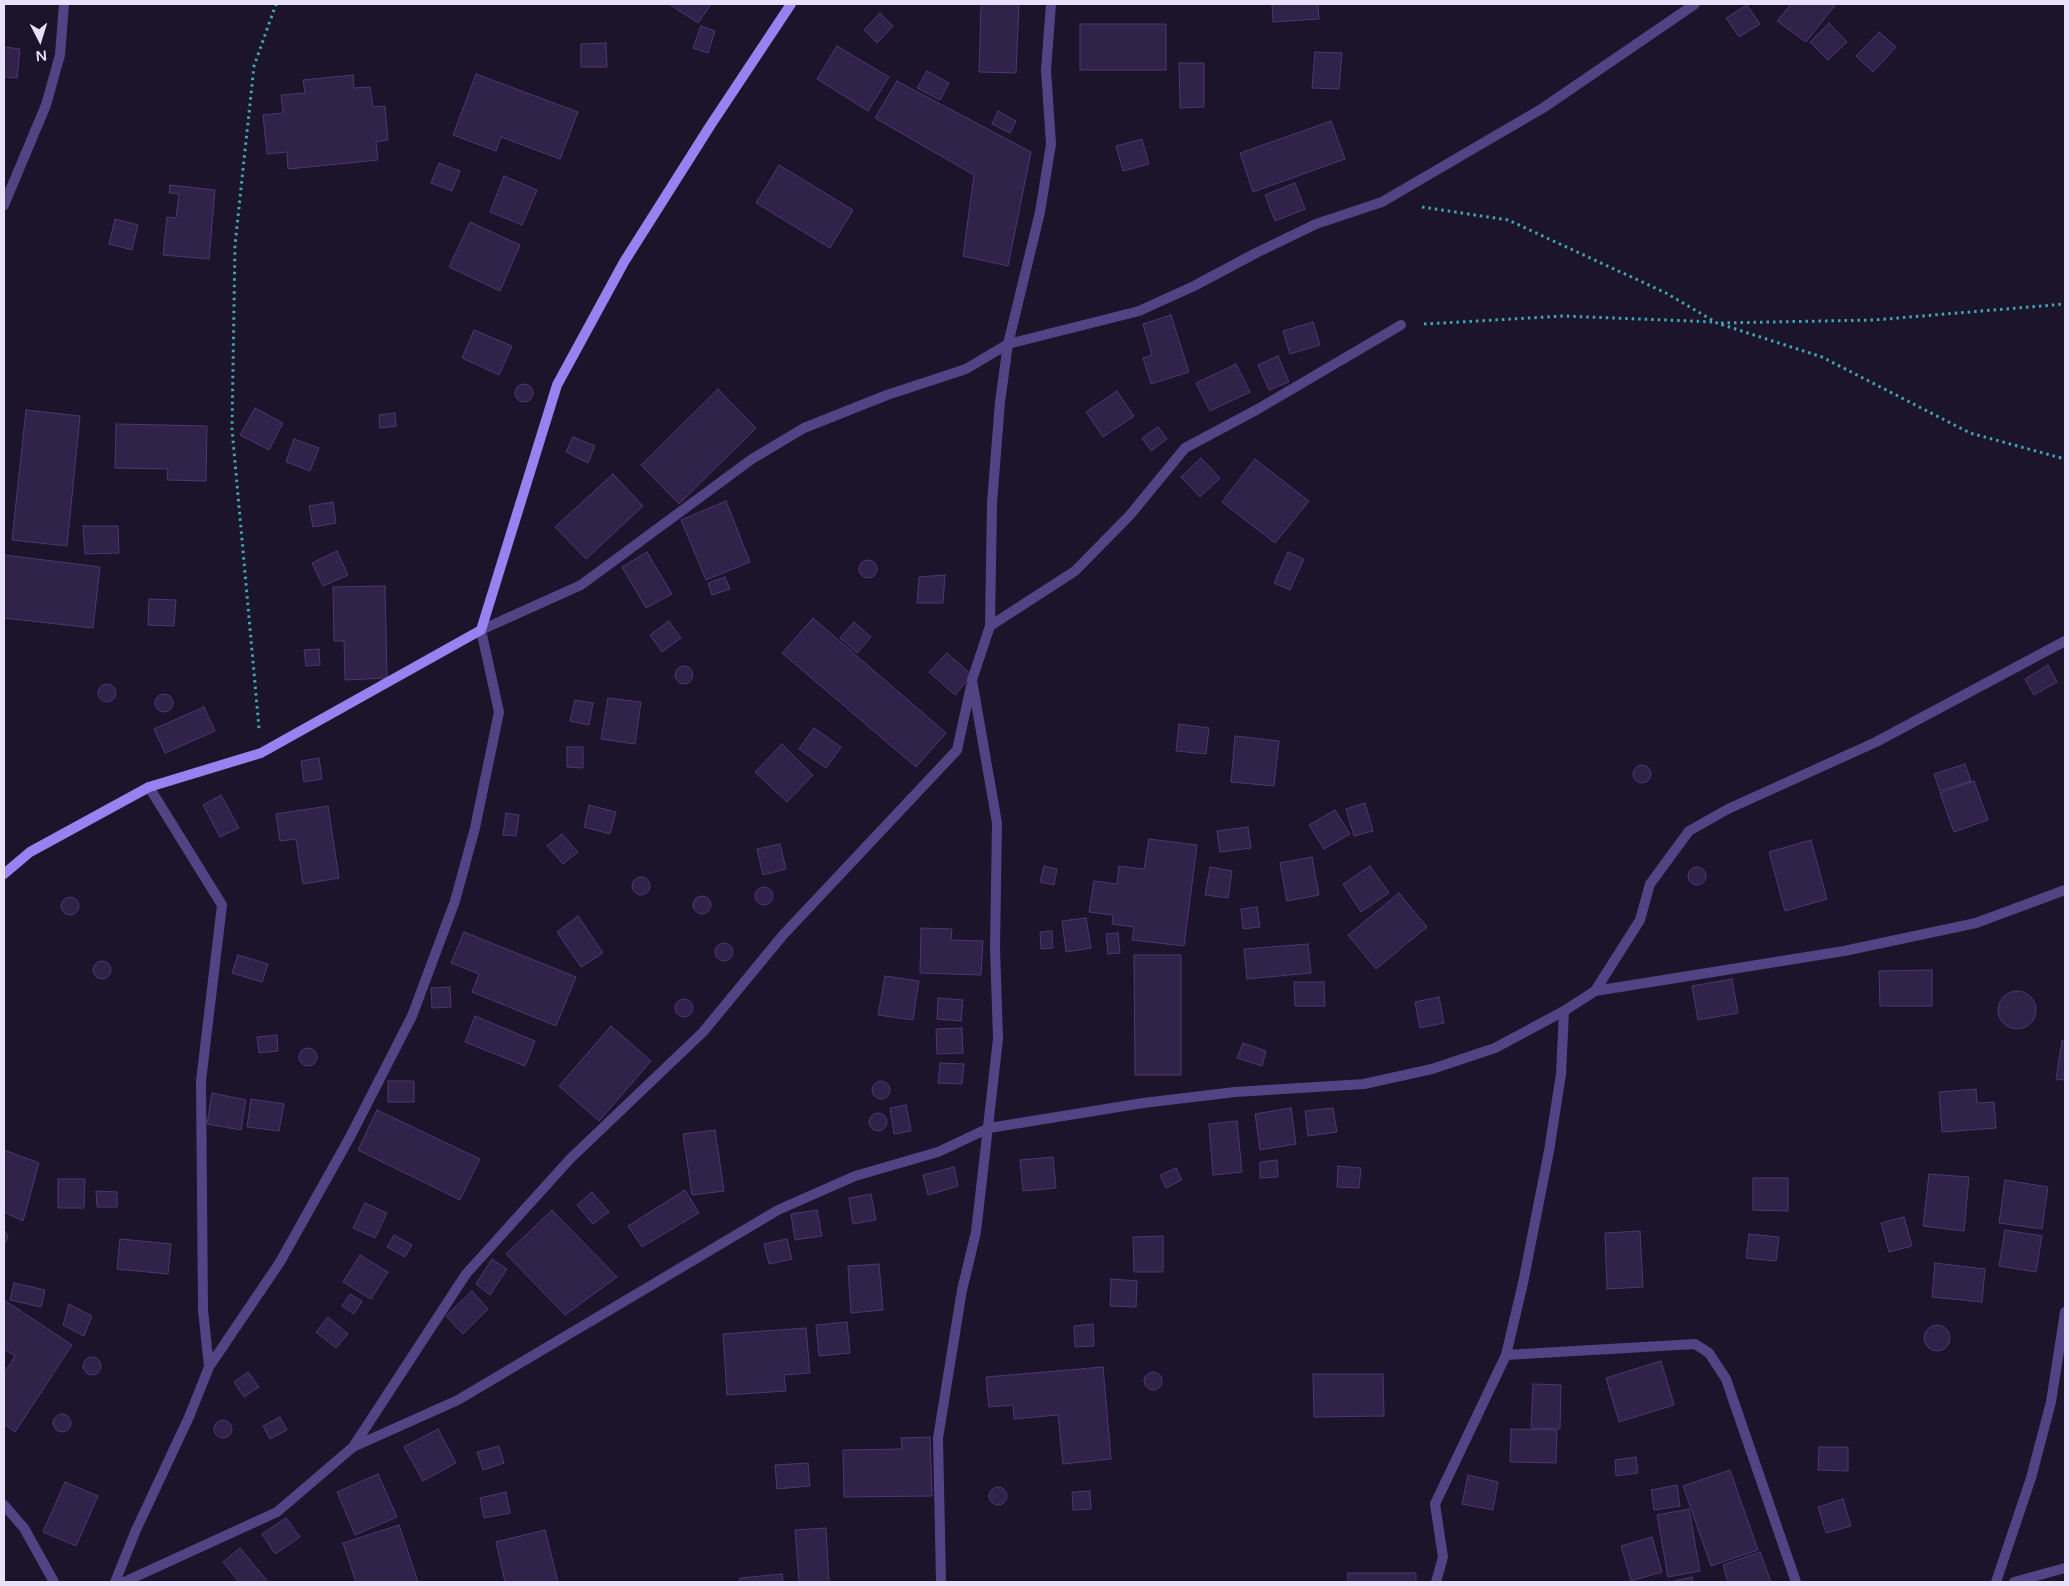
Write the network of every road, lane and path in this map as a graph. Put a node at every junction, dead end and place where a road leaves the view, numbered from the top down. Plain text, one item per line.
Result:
1 (64, 4) edge
2 (276, 4) edge
3 (791, 4) edge
4 (1051, 4) edge
5 (1695, 4) edge
6 (1382, 202) junction
7 (4, 205) edge
8 (2065, 304) edge
9 (1717, 322) junction
10 (1401, 325) joint
11 (1008, 344) junction
12 (2065, 459) edge
13 (990, 626) junction
14 (481, 630) junction
15 (2065, 641) edge
16 (972, 680) junction
17 (261, 753) junction
18 (149, 787) junction
19 (4, 874) edge
20 (2065, 890) edge
21 (1596, 991) junction
22 (1564, 1011) junction
23 (989, 1128) junction
24 (2065, 1312) edge
25 (1506, 1355) junction
26 (209, 1367) junction
27 (353, 1447) junction
28 (4, 1505) edge
29 (2065, 1568) edge
30 (54, 1582) edge
31 (115, 1582) edge
32 (124, 1582) edge
33 (941, 1582) edge
34 (1436, 1582) edge
35 (1796, 1582) edge
36 (1996, 1582) edge
37 (2014, 1582) edge

1 - 7 street
2 - 17 path
3 - 14 main road
4 - 11 street
5 - 6 street
6 - 9 path
6 - 11 street
8 - 9 path
9 - 10 path
9 - 12 path
10 - 13 street
11 - 13 street
11 - 14 street
13 - 16 street
14 - 17 main road
14 - 26 street
15 - 21 street
16 - 23 street
16 - 27 street
17 - 18 main road
18 - 19 main road
18 - 26 street
20 - 21 street
21 - 22 street
22 - 23 street
22 - 25 street
23 - 27 street
23 - 33 street
24 - 36 street
25 - 34 street
25 - 35 street
26 - 31 street
27 - 32 street
28 - 30 street
29 - 37 street

